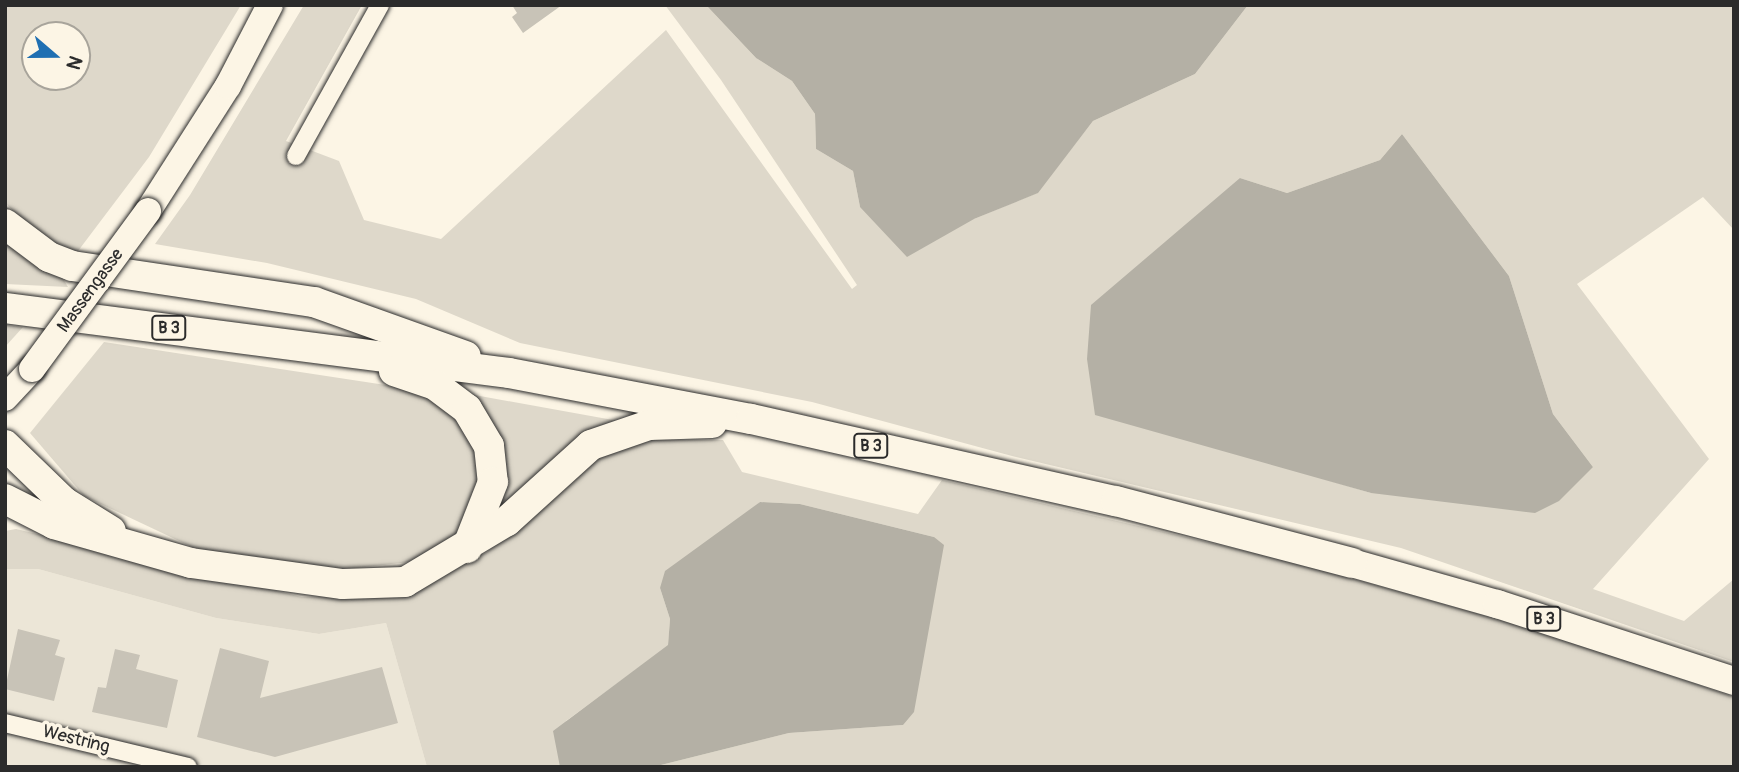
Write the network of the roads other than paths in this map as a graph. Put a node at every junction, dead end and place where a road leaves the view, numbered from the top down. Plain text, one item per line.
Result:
1 (270, 5) edge
2 (380, 5) edge
3 (296, 156) dead end
4 (5, 224) edge
5 (5, 308) edge
6 (324, 347) junction
7 (509, 373) junction
8 (5, 398) edge
9 (751, 419) junction
10 (5, 444) edge
11 (5, 499) edge
12 (19, 515) edge
13 (129, 542) junction
14 (467, 548) junction
15 (1352, 563) joint
16 (1734, 681) edge
17 (5, 723) edge
18 (188, 767) edge

1 - 8 main road, Massengasse, bridge
2 - 3 street
4 - 7 highway
5 - 6 highway, B 3
6 - 7 highway, B 3
6 - 14 highway
7 - 9 highway, B 3
9 - 14 highway
9 - 15 highway, B 3
10 - 13 highway
11 - 12 highway
12 - 13 highway
13 - 14 highway
15 - 16 main road, B 3
17 - 18 street, Westring

